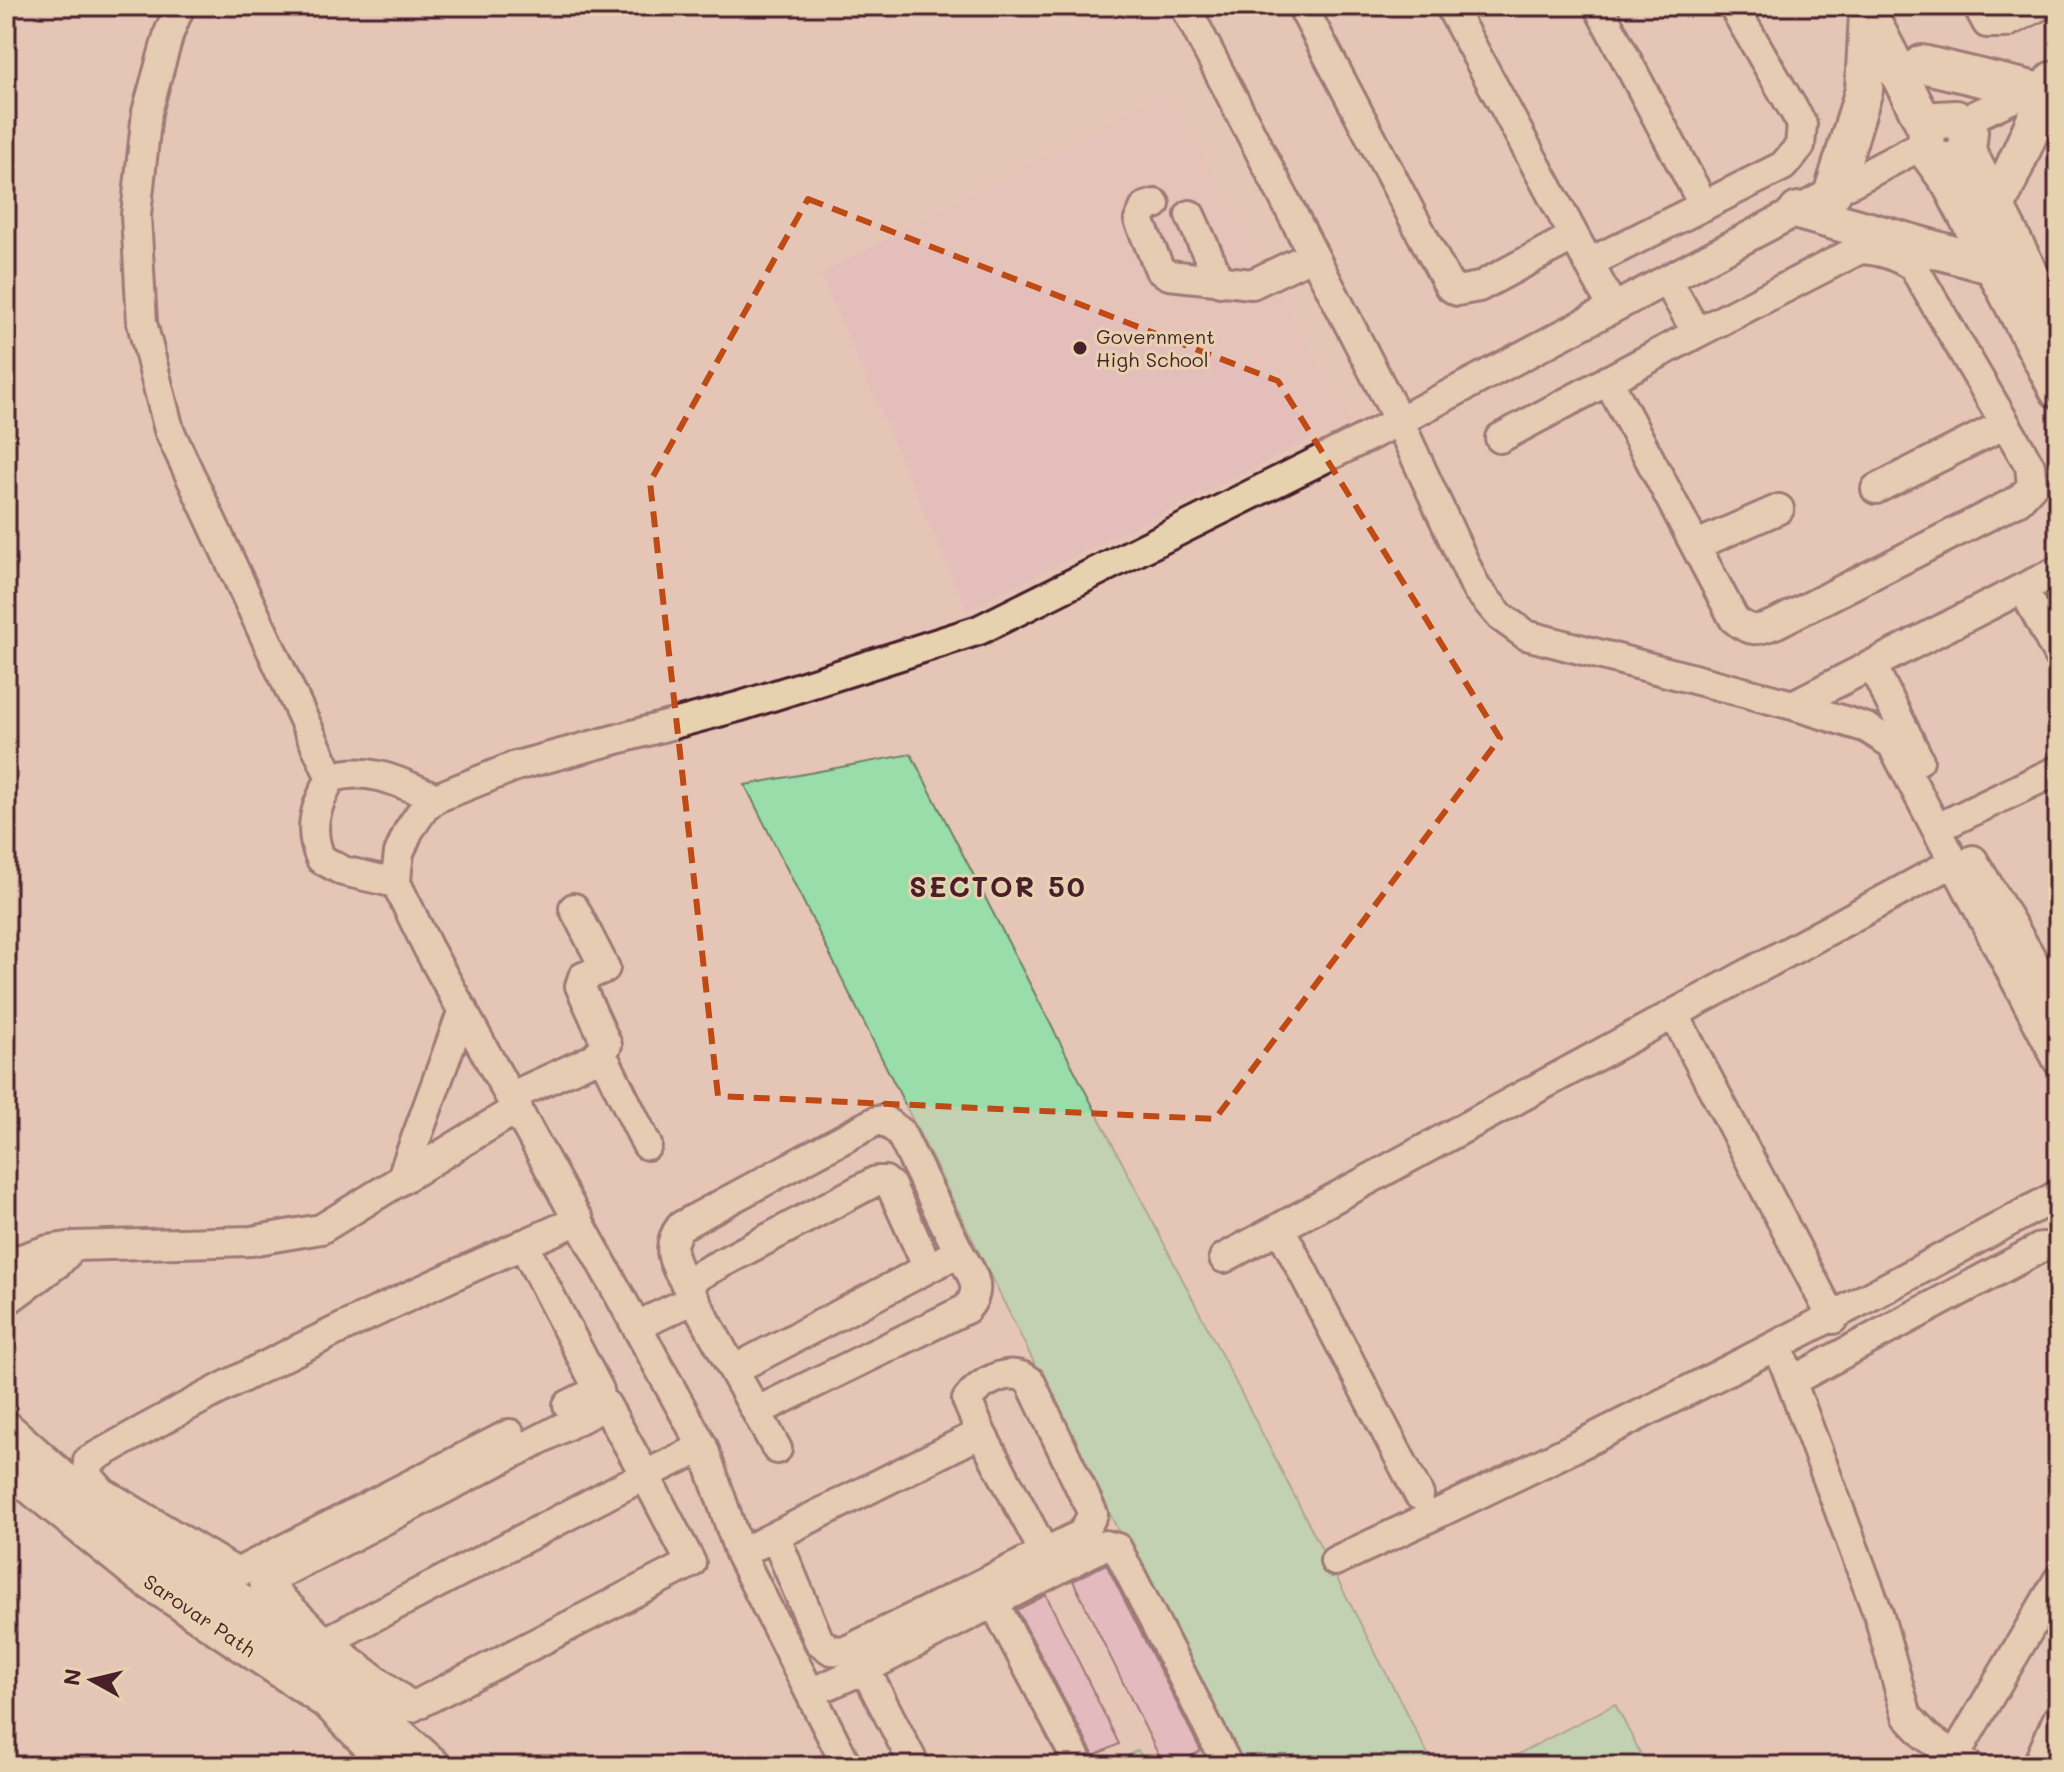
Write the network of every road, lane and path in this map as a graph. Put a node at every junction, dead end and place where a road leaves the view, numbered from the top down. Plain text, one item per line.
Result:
1 (180, 6) edge
2 (1185, 6) edge
3 (1302, 6) edge
4 (1450, 6) edge
5 (1598, 6) edge
6 (1733, 6) edge
7 (1978, 6) edge
8 (2039, 6) edge
9 (1874, 8) edge
10 (1922, 64) junction
11 (2048, 82) edge
12 (1944, 137) junction
13 (1833, 192) junction
14 (1155, 204) dead end
15 (1704, 206) junction
16 (1996, 208) junction
17 (1798, 211) junction
18 (1190, 215) dead end
19 (1574, 236) junction
20 (1313, 255) junction
21 (1589, 263) junction
22 (1994, 266) junction
23 (1667, 280) junction
24 (1220, 282) junction
25 (1613, 308) junction
26 (2058, 329) edge
27 (1697, 333) junction
28 (1608, 380) junction
29 (2058, 390) edge
30 (1399, 421) junction
31 (2005, 424) junction
32 (1500, 438) dead end
33 (1876, 489) dead end
34 (1779, 509) dead end
35 (1697, 545) junction
36 (2058, 571) edge
37 (2023, 588) junction
38 (2058, 655) edge
39 (1872, 665) junction
40 (1793, 705) junction
41 (2058, 770) edge
42 (331, 778) junction
43 (436, 798) junction
44 (1950, 822) junction
45 (1954, 862) junction
46 (396, 883) junction
47 (574, 908) dead end
48 (2058, 1003) edge
49 (463, 1010) junction
50 (1674, 1014) junction
51 (602, 1054) junction
52 (2058, 1061) edge
53 (515, 1102) junction
54 (647, 1145) dead end
55 (402, 1177) junction
56 (2058, 1195) edge
57 (579, 1220) junction
58 (1280, 1228) junction
59 (523, 1244) junction
60 (74, 1246) junction
61 (2058, 1247) edge
62 (959, 1252) junction
63 (1224, 1258) dead end
64 (6, 1264) edge
65 (928, 1268) junction
66 (690, 1291) junction
67 (6, 1301) edge
68 (1833, 1319) junction
69 (637, 1326) junction
70 (1778, 1346) junction
71 (735, 1369) junction
72 (1792, 1381) junction
73 (758, 1411) junction
74 (6, 1430) edge
75 (981, 1433) junction
76 (703, 1447) junction
77 (777, 1449) dead end
78 (6, 1465) edge
79 (645, 1475) junction
80 (1419, 1495) dead end
81 (775, 1536) junction
82 (1044, 1552) junction
83 (740, 1554) junction
84 (1335, 1561) dead end
85 (2058, 1580) edge
86 (993, 1601) junction
87 (325, 1642) junction
88 (865, 1669) junction
89 (810, 1693) junction
90 (2058, 1718) edge
91 (1962, 1761) edge
92 (1226, 1765) edge
93 (392, 1766) edge
94 (432, 1766) edge
95 (847, 1766) edge
96 (915, 1766) edge
97 (1080, 1766) edge
98 (2037, 1766) edge

1 - 42 street
2 - 20 street
3 - 19 street
4 - 19 street
5 - 15 street
6 - 15 street
7 - 8 street
9 - 10 main road
9 - 12 main road
9 - 13 main road
10 - 11 main road
10 - 12 main road
11 - 12 street
11 - 16 main road
12 - 13 street
12 - 16 main road
12 - 22 main road
13 - 17 street
14 - 24 street
15 - 21 street
16 - 26 main road
17 - 22 main road
17 - 23 street
18 - 24 street
19 - 21 street
20 - 24 street
20 - 30 street
21 - 25 street
22 - 29 main road
23 - 25 street
23 - 27 street
25 - 30 street
27 - 28 street
27 - 31 street
28 - 32 street
28 - 35 street
30 - 40 street
30 - 43 street
31 - 33 street
31 - 35 street
34 - 35 street
36 - 37 street
37 - 38 street
37 - 39 street
39 - 40 street
39 - 44 street
40 - 45 street
41 - 44 street
42 - 43 street
42 - 46 street
43 - 46 street
44 - 48 street
45 - 50 street
45 - 52 street
46 - 49 street
47 - 51 street
49 - 53 street
49 - 55 street
50 - 58 street
50 - 68 street
51 - 53 street
51 - 54 street
53 - 55 street
53 - 57 street
55 - 60 street
56 - 68 street
57 - 59 street
57 - 69 street
58 - 63 street
58 - 80 street
59 - 59 street
60 - 64 street
60 - 67 street
61 - 72 street
62 - 65 street
62 - 66 street
62 - 73 street
65 - 66 street
65 - 71 street
66 - 69 street
66 - 71 street
68 - 70 street
69 - 76 street
70 - 72 street
70 - 84 street
71 - 73 street
72 - 91 street
73 - 77 street
74 - 94 main road
75 - 81 street
75 - 82 street
75 - 82 street
76 - 79 street
76 - 83 street
78 - 93 main road, Sarovar Path
79 - 87 street
79 - 87 street
79 - 87 street
81 - 82 street
81 - 83 street
83 - 89 street
85 - 91 street
86 - 88 street
86 - 92 street
86 - 97 street
88 - 89 street
88 - 96 street
89 - 95 street
90 - 98 street

